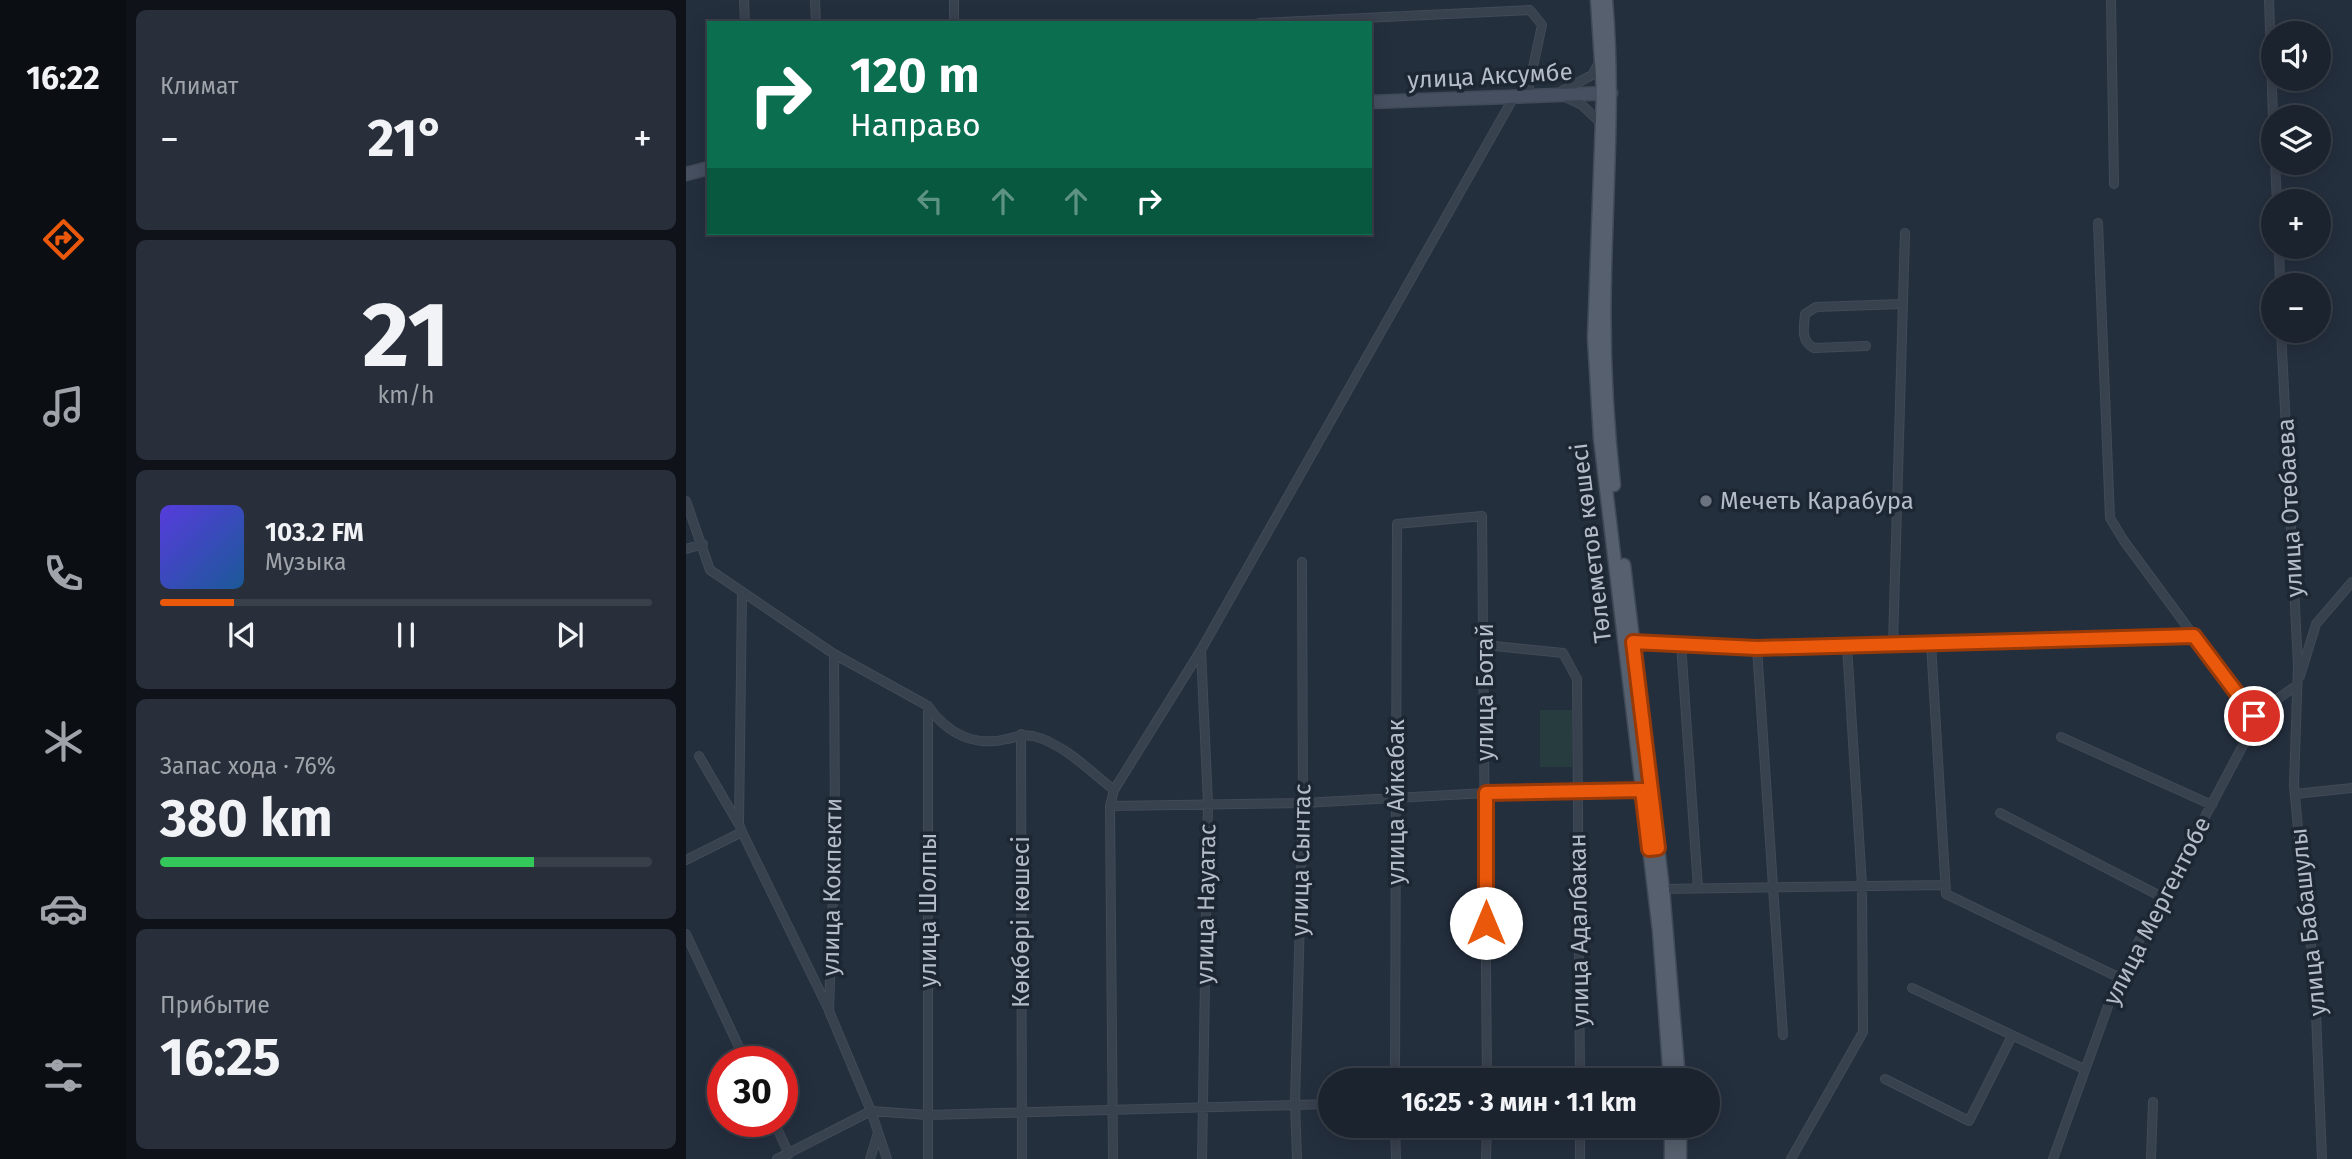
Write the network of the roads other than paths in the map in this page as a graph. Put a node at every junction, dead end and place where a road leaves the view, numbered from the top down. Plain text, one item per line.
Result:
1 (744, 0) edge
2 (815, 0) edge
3 (954, 0) edge
4 (1597, 0) edge
5 (1606, 0) edge
6 (2111, 0) edge
7 (2269, 0) edge
8 (745, 21) edge
9 (816, 21) edge
10 (954, 21) edge
11 (1301, 21) edge
12 (1601, 60) junction
13 (1607, 92) junction
14 (1556, 94) junction
15 (1521, 95) junction
16 (1372, 102) edge
17 (2273, 105) edge
18 (1602, 124) junction
19 (707, 168) edge
20 (686, 171) edge
21 (2114, 184) dead end
22 (2098, 223) dead end
23 (1905, 233) dead end
24 (1901, 304) junction
25 (2282, 343) edge
26 (1866, 346) dead end
27 (686, 501) edge
28 (1397, 524) joint
29 (704, 544) junction
30 (686, 549) edge
31 (1302, 562) dead end
32 (2352, 582) edge
33 (742, 594) junction
34 (2194, 636) junction
35 (1633, 642) junction
36 (1931, 643) junction
37 (1681, 644) junction
38 (1892, 644) junction
39 (1485, 646) junction
40 (1847, 646) junction
41 (1757, 648) junction
42 (1201, 650) junction
43 (834, 654) junction
44 (2297, 685) junction
45 (928, 706) junction
46 (2254, 716) junction
47 (1021, 734) junction
48 (2061, 737) dead end
49 (699, 756) dead end
50 (2352, 788) edge
51 (1114, 790) junction
52 (1642, 790) junction
53 (1486, 793) junction
54 (1577, 793) junction
55 (2295, 794) junction
56 (1395, 800) junction
57 (1208, 803) junction
58 (1303, 803) junction
59 (2211, 805) junction
60 (1110, 806) junction
61 (2000, 813) dead end
62 (740, 828) junction
63 (1653, 849) junction
64 (686, 860) edge
65 (1862, 885) junction
66 (1945, 885) junction
67 (1773, 887) junction
68 (1698, 888) junction
69 (1663, 889) junction
70 (2162, 897) junction
71 (686, 934) edge
72 (2119, 978) junction
73 (1912, 988) dead end
74 (829, 1011) junction
75 (1783, 1035) dead end
76 (2012, 1036) junction
77 (738, 1046) edge
78 (1395, 1068) edge
79 (1487, 1068) edge
80 (1580, 1068) edge
81 (1669, 1068) edge
82 (1678, 1068) edge
83 (2084, 1069) junction
84 (1885, 1079) dead end
85 (2153, 1102) dead end
86 (1295, 1103) junction
87 (1318, 1104) edge
88 (1202, 1105) junction
89 (1021, 1110) junction
90 (871, 1111) junction
91 (1112, 1111) junction
92 (929, 1115) junction
93 (878, 1133) junction
94 (781, 1137) edge
95 (1395, 1138) edge
96 (1487, 1138) edge
97 (1580, 1138) edge
98 (1671, 1138) edge
99 (1680, 1138) edge
100 (789, 1154) junction
101 (777, 1159) edge
102 (870, 1159) edge
103 (887, 1159) edge
104 (928, 1159) edge
105 (1022, 1159) edge
106 (1113, 1159) edge
107 (1202, 1159) edge
108 (1297, 1159) edge
109 (1396, 1159) edge
110 (1486, 1159) edge
111 (1580, 1159) edge
112 (1671, 1159) edge
113 (1680, 1159) edge
114 (1791, 1159) edge
115 (2053, 1159) edge
116 (2151, 1159) edge
117 (2322, 1159) edge

1 - 8 street
2 - 9 street
3 - 10 street
4 - 12 main road, Төлеметов көшесі
5 - 13 main road, Төлеметов көшесі
6 - 21 street
7 - 17 street
11 - 15 street
12 - 13 main road, Төлеметов көшесі
12 - 14 street
13 - 14 main road, улица Аксумбе
13 - 18 main road, Төлеметов көшесі
13 - 35 main road, Төлеметов көшесі
14 - 15 main road, улица Аксумбе
14 - 18 street
15 - 16 main road, улица Аксумбе
15 - 42 street
18 - 52 main road, Төлеметов көшесі
19 - 20 main road
22 - 34 street
23 - 24 street
24 - 26 street
24 - 38 street
25 - 44 street, улица Отебаева
27 - 29 street
28 - 39 street, улица Ботай
28 - 56 street, улица Айкабак
29 - 30 street
29 - 33 street
31 - 58 street, улица Сынтас
32 - 44 street
33 - 43 street
33 - 62 street
34 - 36 street
34 - 46 street
35 - 37 street
35 - 63 main road, Төлеметов көшесі
36 - 38 street
36 - 66 street
37 - 41 street
37 - 68 street
38 - 40 street
39 - 53 street, улица Ботай
39 - 54 street, улица Адалбакан
40 - 41 street
40 - 65 street
41 - 67 street
42 - 51 street
42 - 57 street, улица Науатас
43 - 45 street
43 - 74 street, улица Кокпекти
44 - 46 street
44 - 55 street, улица Бабашулы
45 - 47 street
45 - 92 street, улица Шолпы
46 - 59 street, улица Мергентобе
47 - 51 street
47 - 89 street, Көкбөрі көшесі
48 - 59 street
49 - 62 street
50 - 55 street
51 - 60 street
52 - 54 street
52 - 63 main road, Төлеметов көшесі
53 - 54 street
53 - 56 street
53 - 79 street, улица Ботай
54 - 80 street, улица Адалбакан
55 - 117 street, улица Бабашулы
56 - 58 street
56 - 78 street, улица Айкабак
57 - 58 street
57 - 60 street
57 - 88 street, улица Науатас
58 - 86 street, улица Сынтас
59 - 70 street, улица Мергентобе
60 - 91 street
61 - 70 street
62 - 64 street
62 - 74 street
63 - 69 main road, Төлеметов көшесі
63 - 81 main road, Төлеметов көшесі
65 - 66 street
65 - 67 street
65 - 114 street
66 - 72 street
67 - 68 street
67 - 75 street
68 - 69 street
69 - 82 main road, Төлеметов көшесі
70 - 72 street, улица Мергентобе
71 - 77 street
72 - 83 street, улица Мергентобе
73 - 76 street
74 - 90 street, улица Кокпекти
76 - 83 street
76 - 84 street
83 - 115 street, улица Мергентобе
85 - 116 street
86 - 87 street
86 - 88 street
86 - 108 street, улица Сынтас
88 - 91 street
88 - 107 street, улица Науатас
89 - 91 street
89 - 92 street
89 - 105 street, Көкбөрі көшесі
90 - 92 street
90 - 93 street, улица Кокпекти
90 - 100 street
91 - 106 street
92 - 104 street, улица Шолпы
93 - 102 street
93 - 103 street, улица Кокпекти
94 - 100 street
95 - 109 street
96 - 110 street
97 - 111 street
98 - 112 main road
99 - 113 main road
100 - 101 street

